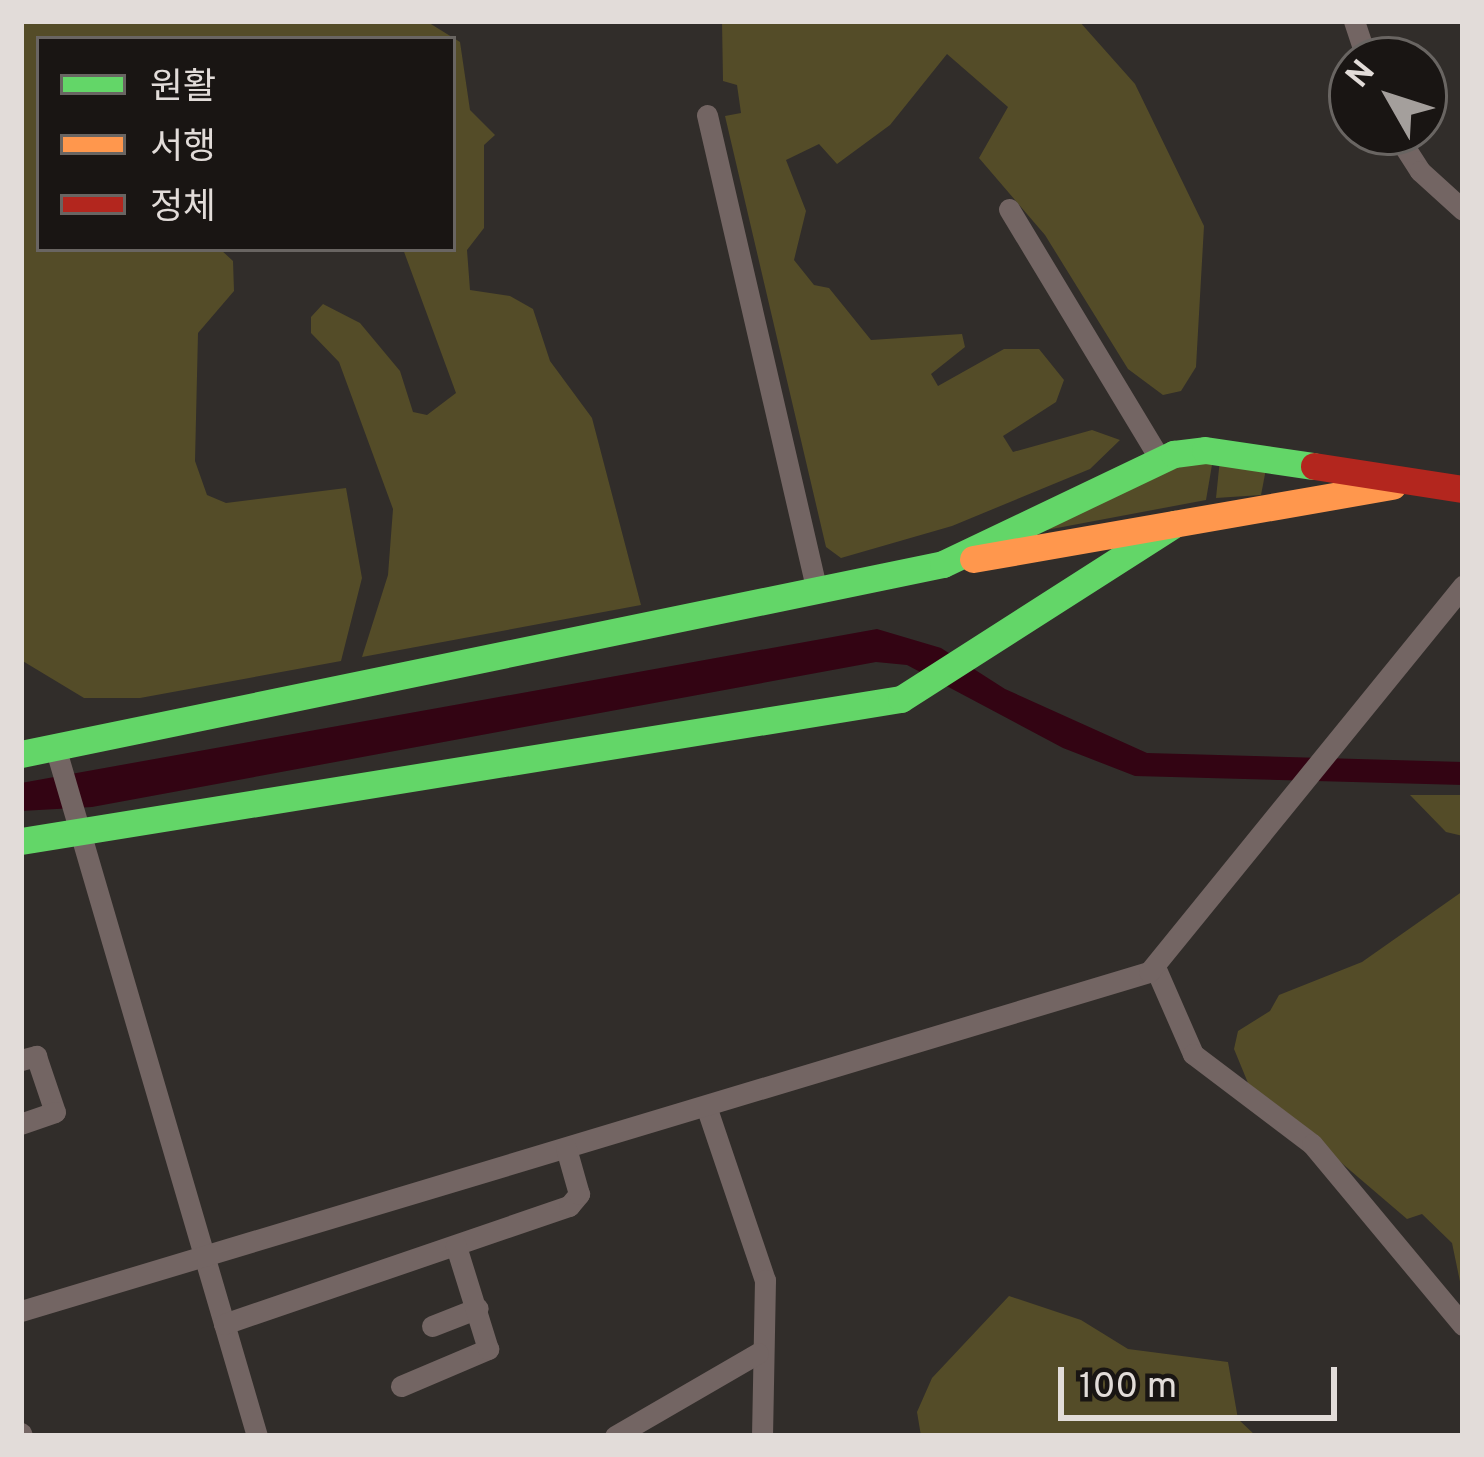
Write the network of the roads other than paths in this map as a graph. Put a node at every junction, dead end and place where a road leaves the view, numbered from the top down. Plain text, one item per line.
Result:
1 (707, 115) dead end
2 (1410, 156) edge
3 (1009, 209) dead end
4 (1463, 210) edge
5 (1160, 459) junction
6 (1419, 482) junction
7 (1463, 489) edge
8 (1175, 524) junction
9 (943, 564) junction
10 (816, 586) junction
11 (1463, 586) edge
12 (21, 754) edge
13 (57, 760) junction
14 (73, 826) junction
15 (21, 841) edge
16 (1155, 967) junction
17 (21, 1060) edge
18 (706, 1106) junction
19 (21, 1124) edge
20 (566, 1148) junction
21 (456, 1246) junction
22 (204, 1256) junction
23 (478, 1308) junction
24 (21, 1311) edge
25 (224, 1324) junction
26 (1463, 1325) edge
27 (432, 1327) dead end
28 (758, 1353) junction
29 (401, 1386) dead end
30 (257, 1436) edge
31 (615, 1436) edge
32 (762, 1436) edge

1 - 10 street
2 - 4 street
3 - 5 street
5 - 6 main road
5 - 9 main road
6 - 7 main road
6 - 8 main road
8 - 9 main road
8 - 14 main road
9 - 10 main road
10 - 13 main road
11 - 16 street
12 - 13 main road
13 - 14 street
14 - 15 main road
14 - 22 street
16 - 18 street
16 - 26 street
17 - 19 street
18 - 20 street
18 - 28 street
20 - 21 street
20 - 22 street
21 - 23 street
21 - 25 street
22 - 24 street
22 - 25 street
23 - 27 street
23 - 29 street
25 - 30 street
28 - 31 street
28 - 32 street

